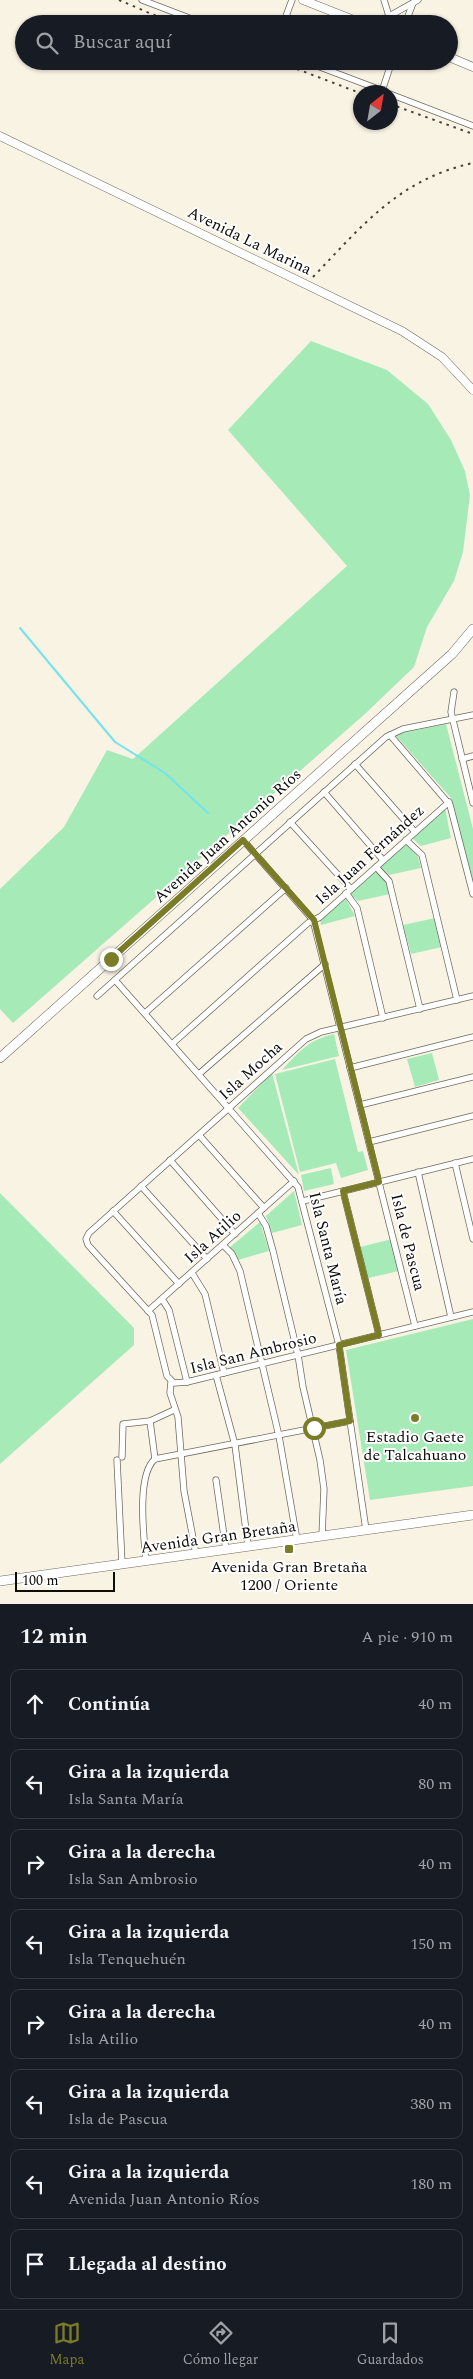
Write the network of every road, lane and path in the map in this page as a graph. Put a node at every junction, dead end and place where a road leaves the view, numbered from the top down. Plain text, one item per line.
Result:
1 (142, 0) edge
2 (292, 0) edge
3 (303, 0) edge
4 (384, 0) edge
5 (415, 2) edge
6 (181, 15) edge
7 (286, 15) edge
8 (341, 15) edge
9 (388, 15) edge
10 (390, 15) edge
11 (409, 15) edge
12 (458, 60) edge
13 (473, 66) edge
14 (327, 70) edge
15 (390, 70) edge
16 (366, 85) edge
17 (386, 85) edge
18 (398, 97) edge
19 (473, 126) edge
20 (0, 136) edge
21 (473, 390) edge
22 (473, 629) edge
23 (473, 637) edge
24 (452, 654) junction
25 (454, 692) dead end
26 (473, 715) edge
27 (452, 719) junction
28 (390, 735) junction
29 (473, 756) edge
30 (462, 759) junction
31 (355, 764) junction
32 (324, 792) junction
33 (472, 796) edge
34 (448, 802) junction
35 (473, 803) edge
36 (290, 822) junction
37 (415, 832) junction
38 (243, 840) junction
39 (406, 840) junction
40 (256, 854) junction
41 (383, 860) junction
42 (376, 867) junction
43 (286, 888) junction
44 (349, 891) junction
45 (473, 894) edge
46 (314, 920) junction
47 (325, 964) junction
48 (115, 980) junction
49 (97, 996) dead end
50 (473, 996) edge
51 (456, 1000) junction
52 (420, 1008) junction
53 (145, 1013) junction
54 (383, 1018) junction
55 (340, 1028) junction
56 (473, 1038) edge
57 (172, 1044) junction
58 (0, 1058) edge
59 (350, 1068) junction
60 (199, 1074) junction
61 (473, 1077) edge
62 (360, 1105) junction
63 (229, 1108) junction
64 (473, 1116) edge
65 (199, 1135) junction
66 (369, 1142) junction
67 (473, 1159) edge
68 (170, 1160) junction
69 (455, 1163) junction
70 (418, 1172) junction
71 (294, 1181) junction
72 (379, 1182) junction
73 (141, 1186) junction
74 (343, 1191) junction
75 (303, 1201) junction
76 (264, 1208) junction
77 (113, 1211) junction
78 (258, 1213) junction
79 (235, 1234) junction
80 (473, 1238) edge
81 (86, 1239) joint
82 (223, 1244) junction
83 (207, 1259) junction
84 (192, 1272) junction
85 (179, 1284) junction
86 (162, 1299) junction
87 (148, 1311) junction
88 (473, 1312) edge
89 (451, 1317) junction
90 (415, 1326) junction
91 (379, 1335) junction
92 (339, 1345) junction
93 (298, 1355) junction
94 (262, 1364) junction
95 (224, 1373) junction
96 (216, 1375) junction
97 (171, 1382) junction
98 (187, 1382) junction
99 (174, 1410) junction
100 (150, 1421) junction
101 (350, 1421) junction
102 (314, 1428) junction
103 (279, 1436) junction
104 (235, 1445) junction
105 (182, 1455) junction
106 (154, 1459) junction
107 (216, 1480) dead end
108 (473, 1508) edge
109 (473, 1515) edge
110 (440, 1520) junction
111 (366, 1530) junction
112 (322, 1536) junction
113 (297, 1540) junction
114 (248, 1546) junction
115 (226, 1550) junction
116 (196, 1554) junction
117 (146, 1561) junction
118 (122, 1564) junction
119 (0, 1581) edge

1 - 6 street
2 - 7 street
3 - 8 main road
4 - 9 street
5 - 10 street
5 - 11 street
12 - 13 main road
14 - 16 street
15 - 17 street
18 - 19 street
20 - 21 main road, Avenida La Marina
22 - 24 main road
23 - 24 main road
24 - 38 main road, Avenida Juan Antonio Ríos
25 - 27 street
26 - 27 street
27 - 28 street
27 - 30 street
28 - 31 street
28 - 34 street
29 - 30 street
30 - 33 street
31 - 32 street
31 - 37 street
32 - 36 street
32 - 41 street
33 - 35 street
34 - 37 street, Isla Juan Fernández
34 - 45 street
36 - 40 street
36 - 44 street
37 - 39 street, Isla Juan Fernández
38 - 40 street, Isla de Pascua
38 - 58 main road, Avenida Juan Antonio Ríos
39 - 41 street, Isla Juan Fernández
39 - 51 street
40 - 43 street, Isla de Pascua
40 - 48 street
41 - 42 street, Isla Juan Fernández
42 - 44 street, Isla Juan Fernández
42 - 52 street
43 - 46 street, Isla de Pascua
43 - 53 street
44 - 46 street, Isla Juan Fernández
44 - 54 street
46 - 47 street, Isla de Pascua
46 - 57 street, Isla Juan Fernández
47 - 55 street, Isla de Pascua
47 - 60 street
48 - 49 street
48 - 53 street, Isla Santa María
50 - 51 street, Isla Mocha
51 - 52 street, Isla Mocha
52 - 54 street, Isla Mocha
53 - 57 street, Isla Santa María
54 - 55 street, Isla Mocha
55 - 59 street, Isla de Pascua
55 - 63 street, Isla Mocha
56 - 59 street
57 - 60 street, Isla Santa María
59 - 62 street, Isla de Pascua
60 - 63 street, Isla Santa María
61 - 62 street
62 - 66 street, Isla de Pascua
63 - 65 street, Isla Mocha
63 - 71 street, Isla Santa María
64 - 66 street
65 - 68 street, Isla Mocha
65 - 76 street
66 - 72 street, Isla de Pascua
67 - 69 street
68 - 73 street, Isla Mocha
68 - 79 street
69 - 70 street
69 - 80 street
70 - 72 street
70 - 89 street
71 - 75 street, Isla Santa María
71 - 76 street, Isla Atilio
72 - 74 street
72 - 90 street, Isla de Pascua
73 - 77 street, Isla Mocha
73 - 83 street
74 - 75 street
74 - 91 street
75 - 92 street, Isla Santa María
76 - 78 street, Isla Atilio
77 - 81 street, Isla Mocha
77 - 85 street
78 - 79 street, Isla Atilio
78 - 93 street
79 - 82 street, Isla Atilio
81 - 87 street, Isla San Ambrosio
82 - 83 street, Isla Atilio
82 - 94 street
83 - 84 street, Isla Atilio
84 - 85 street, Isla Atilio
84 - 95 street
85 - 86 street, Isla Atilio
86 - 87 street, Isla Atilio
86 - 98 street
87 - 97 street, Isla San Ambrosio
88 - 89 street, Isla San Ambrosio
89 - 90 street, Isla San Ambrosio
90 - 91 street, Isla San Ambrosio
91 - 92 street, Isla San Ambrosio
92 - 93 street, Isla San Ambrosio
92 - 101 street, Isla Santa María
93 - 94 street, Isla San Ambrosio
93 - 102 street
94 - 95 street, Isla San Ambrosio
94 - 103 street
95 - 96 street, Isla San Ambrosio
96 - 98 street, Isla San Ambrosio
96 - 104 street
97 - 98 street, Isla San Ambrosio
97 - 99 street
99 - 100 street
99 - 105 street
100 - 106 street
100 - 118 street
101 - 102 street
101 - 111 street, Isla Santa María
102 - 103 street
102 - 112 street
103 - 104 street
103 - 113 street
104 - 105 street
104 - 114 street
105 - 106 street
105 - 116 street
106 - 117 street
107 - 115 street
108 - 110 main road, Avenida Gran Bretaña
109 - 110 main road, Avenida Gran Bretaña
110 - 111 main road, Avenida Gran Bretaña
111 - 112 main road, Avenida Gran Bretaña
112 - 113 main road, Avenida Gran Bretaña
113 - 114 main road, Avenida Gran Bretaña
114 - 115 main road, Avenida Gran Bretaña
115 - 116 main road, Avenida Gran Bretaña
116 - 117 main road, Avenida Gran Bretaña
117 - 118 main road, Avenida Gran Bretaña
118 - 119 main road, Avenida Gran Bretaña

